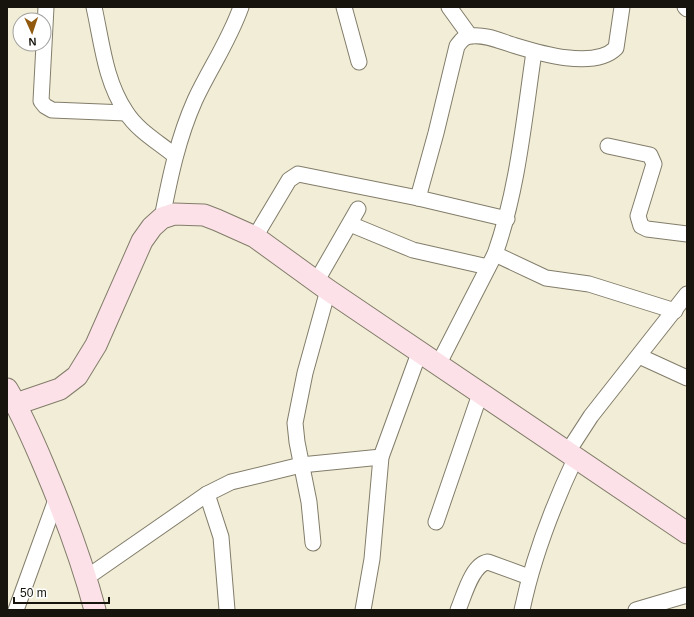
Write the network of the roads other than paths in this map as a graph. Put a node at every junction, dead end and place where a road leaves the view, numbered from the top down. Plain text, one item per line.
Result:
1 (46, 7) edge
2 (94, 7) edge
3 (241, 7) edge
4 (344, 7) edge
5 (449, 7) edge
6 (622, 7) edge
7 (470, 36) junction
8 (534, 52) junction
9 (359, 62) dead end
10 (126, 113) junction
11 (608, 146) dead end
12 (174, 154) junction
13 (418, 198) junction
14 (358, 209) dead end
15 (162, 218) junction
16 (507, 219) junction
17 (350, 224) junction
18 (687, 234) edge
19 (255, 237) junction
20 (492, 261) junction
21 (322, 286) junction
22 (687, 294) edge
23 (675, 311) junction
24 (419, 353) junction
25 (639, 356) junction
26 (438, 365) junction
27 (687, 378) edge
28 (480, 394) junction
29 (12, 397) edge
30 (571, 456) junction
31 (381, 457) junction
32 (301, 465) junction
33 (207, 494) junction
34 (57, 497) junction
35 (436, 522) dead end
36 (687, 534) edge
37 (313, 543) dead end
38 (529, 577) junction
39 (86, 578) junction
40 (687, 595) edge
41 (641, 609) edge
42 (16, 610) edge
43 (95, 610) edge
44 (227, 610) edge
45 (363, 610) edge
46 (458, 610) edge
47 (522, 610) edge

1 - 10 street
2 - 10 street
3 - 12 street
4 - 9 street
5 - 7 street
6 - 8 street
7 - 8 street
7 - 13 street
8 - 16 street
10 - 12 street
11 - 18 street
12 - 15 street
13 - 16 street
13 - 19 street
14 - 17 street
15 - 19 street
15 - 29 street
16 - 20 street
17 - 20 street
17 - 21 street
19 - 21 street
20 - 23 street
20 - 26 street
21 - 24 street
21 - 32 street
22 - 23 street
23 - 25 street
24 - 26 street
24 - 31 street
25 - 27 street
25 - 30 street
26 - 28 street
28 - 30 street
28 - 35 street
29 - 34 street
30 - 36 street
30 - 38 street
31 - 32 street
31 - 45 street
32 - 33 street
32 - 37 street
33 - 39 street
33 - 44 street
34 - 39 street
34 - 42 street
38 - 46 street
38 - 47 street
39 - 43 street
40 - 41 street

